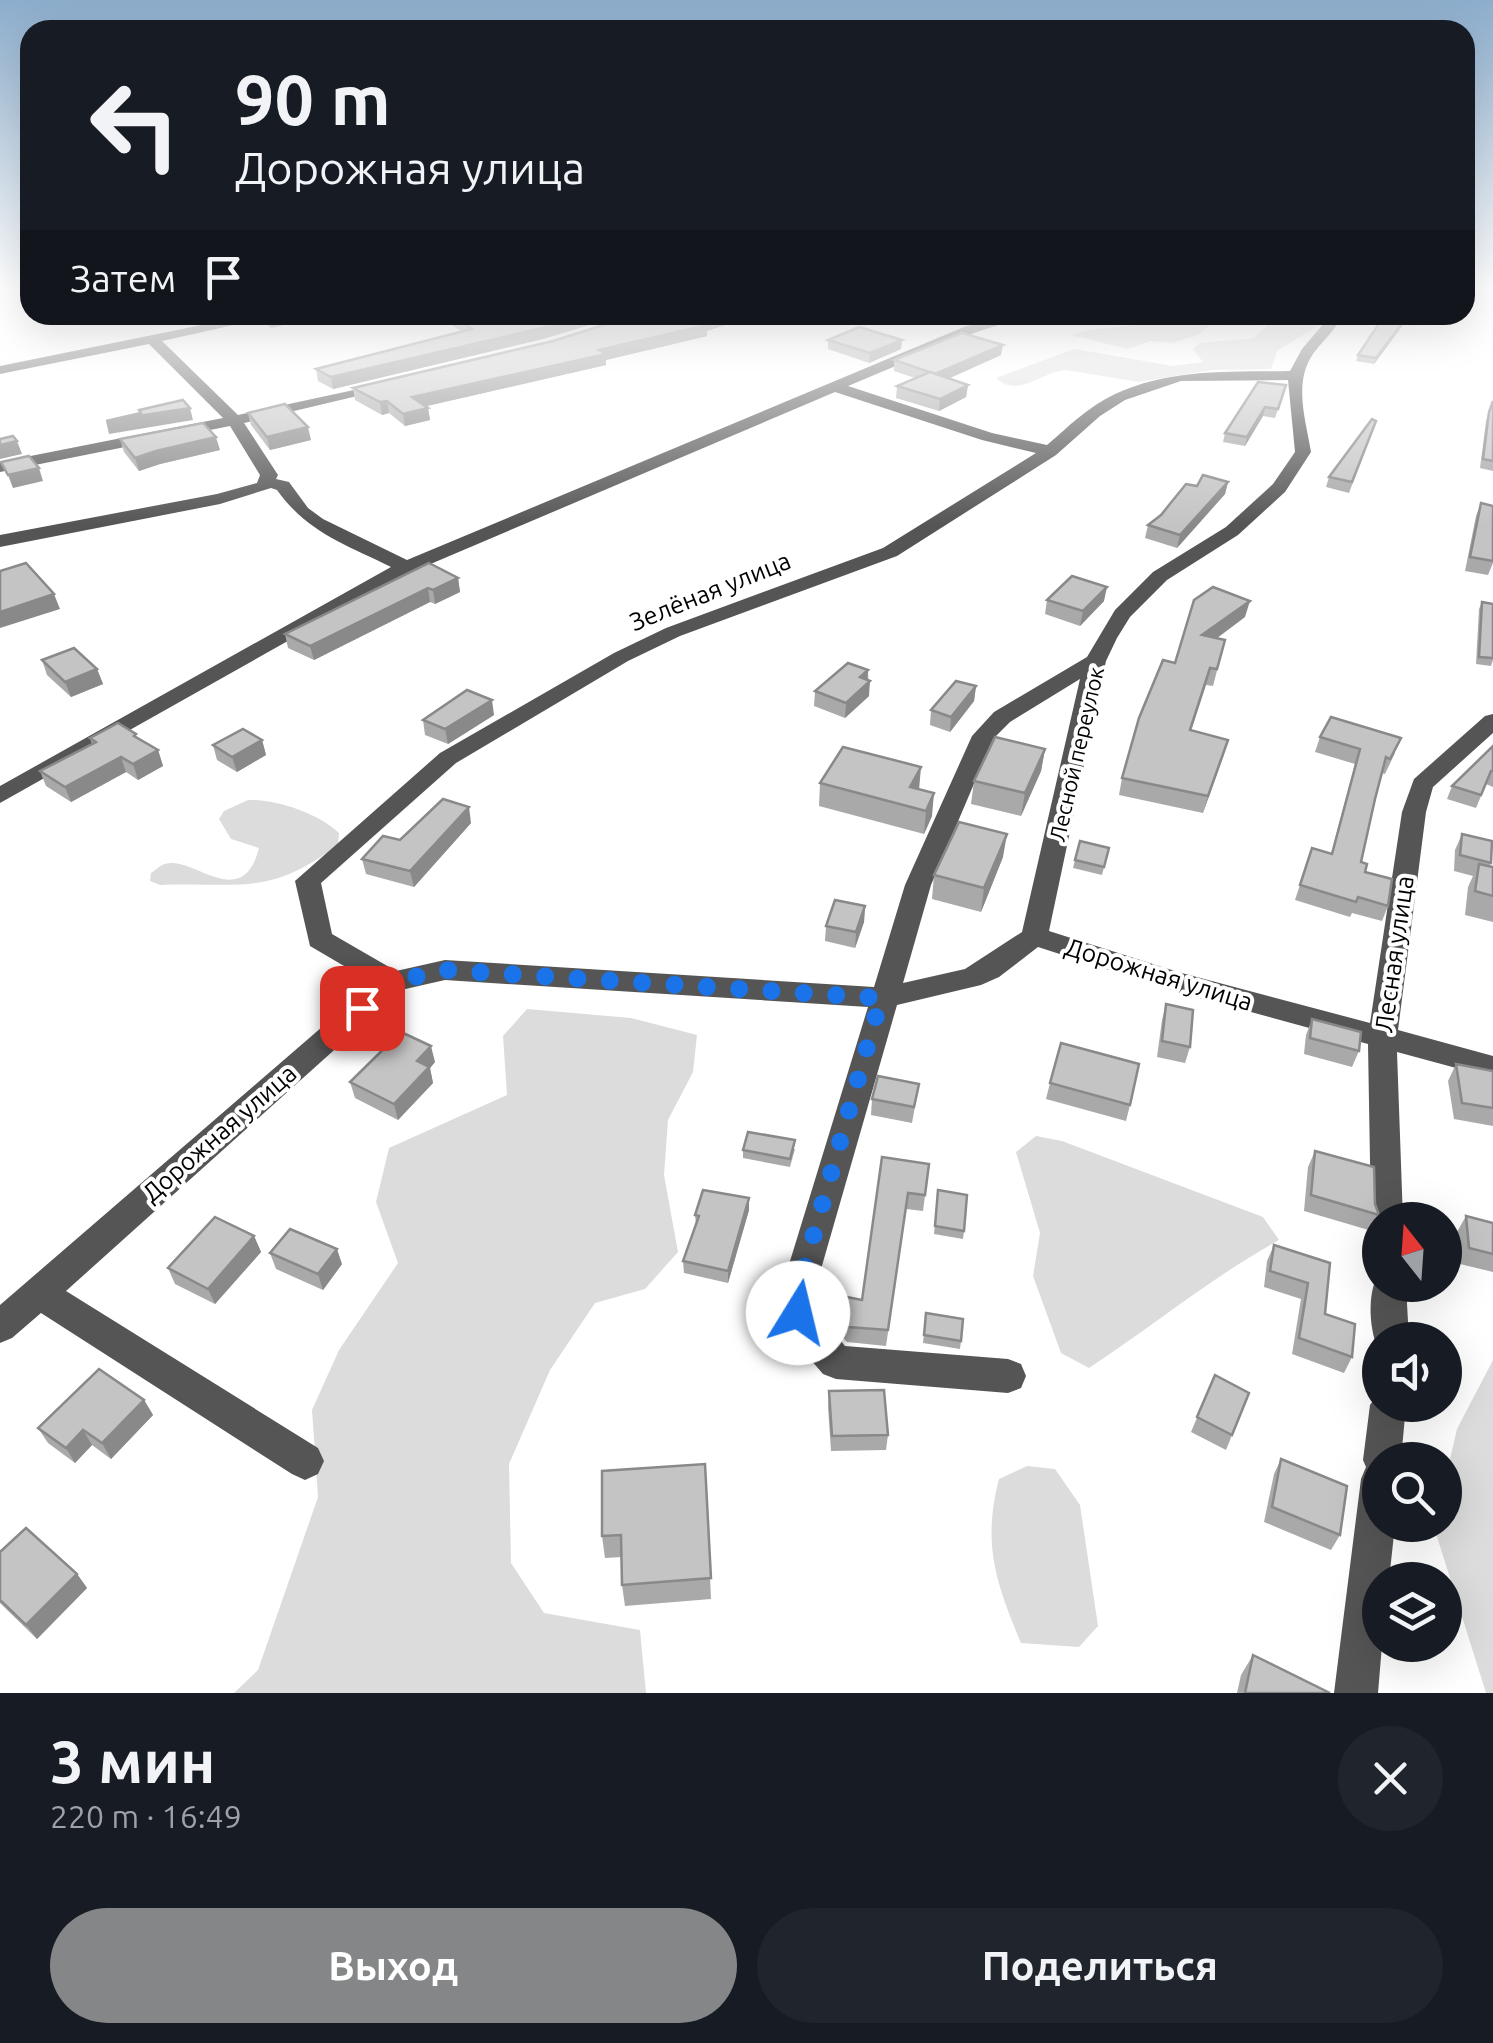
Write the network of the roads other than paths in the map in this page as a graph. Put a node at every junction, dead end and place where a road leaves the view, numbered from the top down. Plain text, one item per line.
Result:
1 (181, 367) edge
2 (886, 367) edge
3 (1297, 367) edge
4 (1292, 375) junction
5 (401, 381) edge
6 (838, 388) junction
7 (235, 421) junction
8 (1050, 451) junction
9 (0, 467) edge
10 (266, 482) junction
11 (0, 541) edge
12 (406, 567) junction
13 (1096, 661) junction
14 (1493, 721) edge
15 (0, 796) edge
16 (1034, 936) junction
17 (392, 982) junction
18 (881, 998) junction
19 (1382, 1039) junction
20 (1493, 1067) edge
21 (1387, 1202) edge
22 (38, 1292) junction
23 (0, 1327) edge
24 (1008, 1376) dead end
25 (306, 1461) dead end
26 (1373, 1542) edge
27 (1356, 1693) edge

1 - 7 street
2 - 6 street
3 - 4 street
4 - 8 street, Зелёная улица
4 - 13 street, Лесной переулок
5 - 7 street
6 - 8 street
6 - 12 street
7 - 9 street
7 - 10 street
8 - 17 street, Зелёная улица
10 - 11 street
10 - 12 street
12 - 15 street
13 - 16 street, Лесной переулок
13 - 18 street
14 - 19 street, Лесная улица
16 - 18 street, Дорожная улица
16 - 19 street, Дорожная улица
17 - 18 street, Дорожная улица
17 - 22 street, Дорожная улица
18 - 24 street
19 - 20 street, Дорожная улица
19 - 21 street, Лесная улица
22 - 23 street, Дорожная улица
22 - 25 street
26 - 27 street

